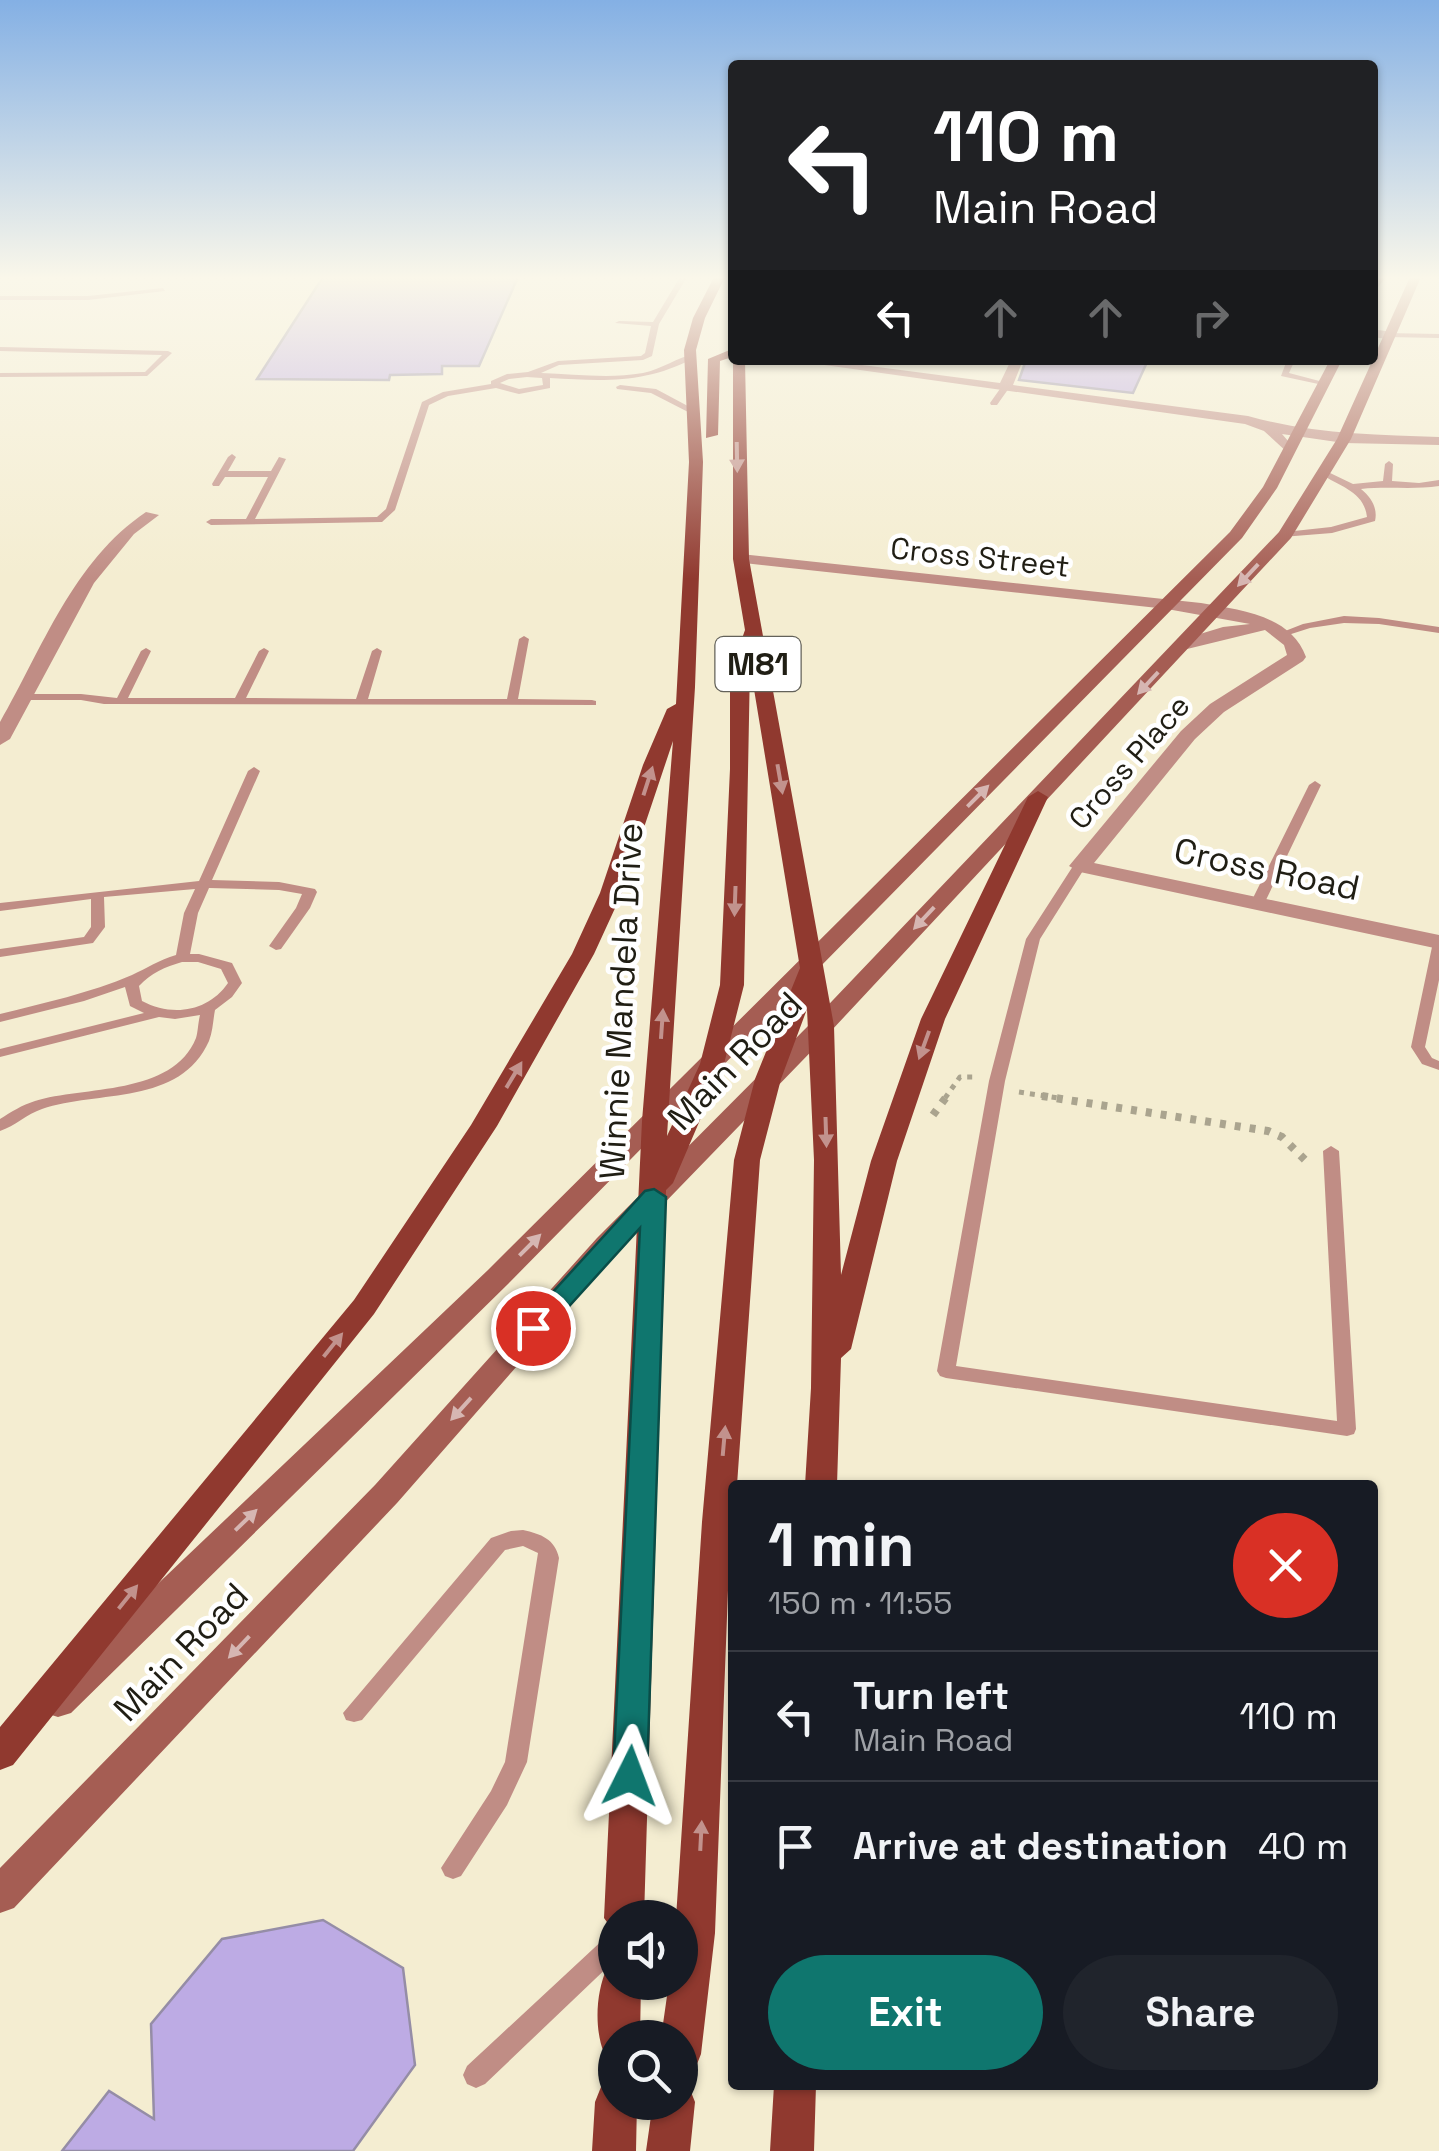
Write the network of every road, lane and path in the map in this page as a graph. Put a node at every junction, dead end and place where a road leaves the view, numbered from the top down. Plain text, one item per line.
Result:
1 (502, 377) edge
2 (546, 377) edge
3 (580, 377) edge
4 (639, 377) edge
5 (693, 377) edge
6 (713, 377) edge
7 (739, 377) edge
8 (925, 377) edge
9 (1010, 377) edge
10 (1299, 377) edge
11 (1327, 377) edge
12 (1365, 377) edge
13 (1324, 383) junction
14 (496, 386) junction
15 (542, 388) junction
16 (1005, 388) junction
17 (994, 402) dead end
18 (695, 412) junction
19 (1269, 428) junction
20 (1296, 432) junction
21 (1344, 439) junction
22 (1439, 442) edge
23 (1288, 450) junction
24 (232, 457) dead end
25 (282, 459) dead end
26 (696, 462) junction
27 (1389, 464) dead end
28 (222, 474) junction
29 (274, 474) junction
30 (1325, 474) junction
31 (1387, 483) junction
32 (1439, 483) edge
33 (216, 484) dead end
34 (1353, 487) junction
35 (151, 514) dead end
36 (212, 522) dead end
37 (249, 522) junction
38 (1285, 536) junction
39 (741, 559) junction
40 (1166, 604) junction
41 (1214, 611) junction
42 (752, 630) junction
43 (1439, 630) edge
44 (1281, 631) junction
45 (524, 639) dead end
46 (1184, 645) junction
47 (146, 651) dead end
48 (264, 651) dead end
49 (377, 651) dead end
50 (686, 687) junction
51 (120, 701) junction
52 (23, 702) junction
53 (239, 702) junction
54 (361, 702) junction
55 (512, 702) junction
56 (592, 702) dead end
57 (0, 739) edge
58 (254, 771) dead end
59 (1314, 785) dead end
60 (1038, 797) junction
61 (1080, 866) junction
62 (201, 886) junction
63 (97, 895) junction
64 (1258, 902) junction
65 (0, 907) edge
66 (1439, 945) edge
67 (276, 946) dead end
68 (0, 953) edge
69 (182, 958) junction
70 (813, 965) junction
71 (1436, 976) edge
72 (139, 977) junction
73 (208, 1008) junction
74 (158, 1014) junction
75 (0, 1018) edge
76 (822, 1026) junction
77 (0, 1052) edge
78 (712, 1064) junction
79 (1439, 1066) edge
80 (768, 1079) junction
81 (997, 1081) junction
82 (656, 1121) junction
83 (0, 1126) edge
84 (1331, 1150) dead end
85 (884, 1161) junction
86 (1332, 1195) junction
87 (654, 1197) junction
88 (826, 1388) junction
89 (821, 1480) edge
90 (354, 1714) dead end
91 (0, 1756) edge
92 (453, 1868) dead end
93 (0, 1895) edge
94 (625, 1900) edge
95 (598, 1960) edge
96 (684, 2020) edge
97 (476, 2075) dead end
98 (794, 2090) edge
99 (615, 2120) edge
100 (672, 2120) edge
101 (614, 2151) edge
102 (668, 2151) edge
103 (792, 2151) edge

1 - 14 lane
2 - 15 lane
3 - 4 lane
5 - 18 main road, Winnie Mandela Drive / M81
6 - 26 main road
7 -> 39 main road, M81
8 - 16 street
9 - 16 street
10 - 13 lane
11 - 13 main road, Main Road
12 - 21 main road, Main Road
13 - 20 main road, Main Road
14 - 15 lane
14 - 37 lane
15 - 18 lane
16 - 17 lane
16 - 19 street
18 - 26 main road, Winnie Mandela Drive / M81
19 - 20 street
19 - 23 street
20 - 21 street
20 - 23 main road, Main Road
21 - 22 street
21 - 30 main road, Main Road
23 - 40 main road, Main Road
24 - 28 lane
25 - 29 lane
26 - 50 main road, Winnie Mandela Drive / M81
27 - 31 lane
28 - 29 lane
28 - 33 lane
29 - 37 lane
30 - 34 lane
30 - 38 main road, Main Road
31 - 32 lane
31 - 34 lane
34 - 38 lane
35 - 52 street
36 - 37 lane
38 -> 41 main road, Main Road
39 - 40 street, Cross Street
39 - 42 main road, M81
40 - 41 street, Cross Street
70 -> 40 main road, Main Road
41 - 44 street
41 - 46 main road, Main Road
42 -> 70 main road, M81
42 -> 78 main road
43 - 44 lane
44 - 46 street, Cross Place
44 - 61 street, Cross Place
45 - 55 lane
46 -> 60 main road, Main Road
47 - 51 lane
48 - 53 lane
49 - 54 lane
82 -> 50 main road, Winnie Mandela Drive / M81
91 -> 50 main road
51 - 52 lane
51 - 53 lane
52 - 57 street
53 - 54 lane
54 - 55 lane
55 - 56 lane
58 - 62 lane
59 - 64 lane
60 -> 76 main road, Main Road
60 -> 85 main road
61 - 64 street, Cross Road
61 - 81 lane
62 - 63 lane
62 - 67 lane
62 - 69 lane
63 - 65 lane
63 - 68 lane
64 - 66 street, Cross Road
66 - 71 lane
69 - 72 lane
69 - 73 lane
70 - 76 main road, M81
70 - 78 main road, Main Road
70 - 80 main road
71 - 79 lane
72 - 74 lane
72 - 75 lane
73 - 74 lane
73 - 83 lane
74 - 77 lane
76 - 80 main road, Main Road
76 -> 88 main road, M81
78 - 82 main road, Main Road
78 - 87 main road
80 - 87 main road, Main Road
96 -> 80 main road
81 - 85 path
81 - 86 path
81 - 86 lane
82 - 87 main road, Winnie Mandela Drive / M81
91 -> 82 main road, Main Road
84 - 86 lane
85 - 88 main road
87 -> 93 main road, Main Road
87 - 94 main road, Winnie Mandela Drive / M81
88 - 89 main road, M81
90 - 92 lane
95 - 97 lane
98 - 103 main road
99 - 101 main road
100 - 102 main road

